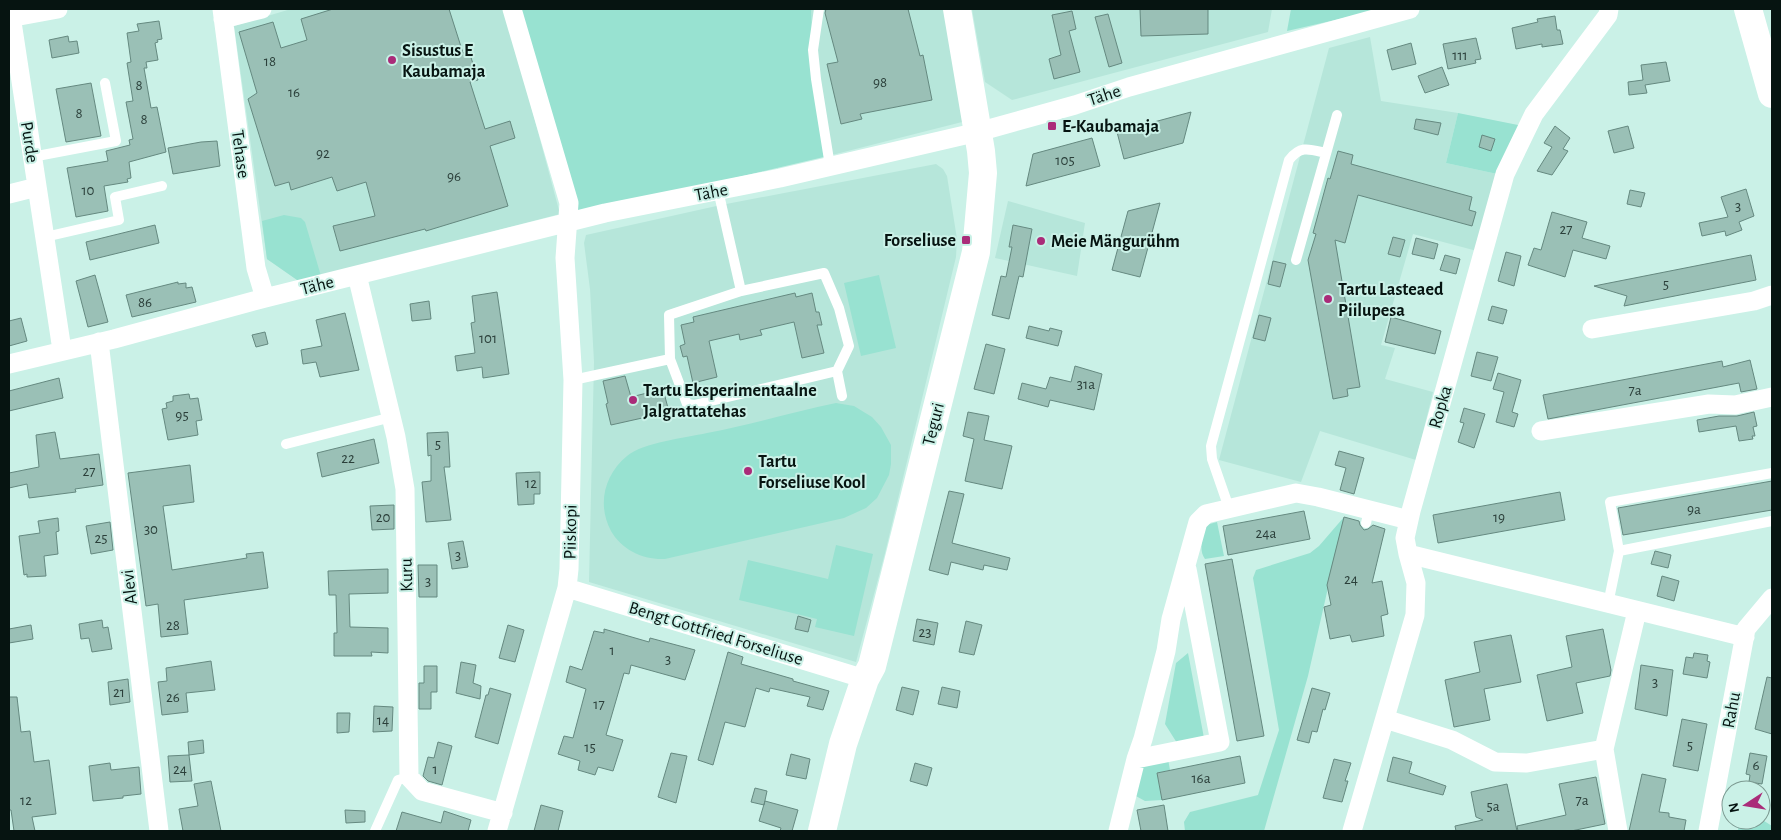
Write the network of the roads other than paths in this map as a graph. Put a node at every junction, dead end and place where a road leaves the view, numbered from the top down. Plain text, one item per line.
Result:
1 (58, 9) edge
2 (262, 9) edge
3 (512, 9) edge
4 (819, 9) edge
5 (957, 9) edge
6 (1410, 9) edge
7 (1609, 9) edge
8 (1748, 9) edge
9 (222, 14) edge
10 (10, 15) edge
11 (1770, 77) edge
12 (105, 83) dead end
13 (1336, 115) dead end
14 (978, 132) junction
15 (1326, 153) junction
16 (32, 157) junction
17 (830, 166) junction
18 (162, 186) dead end
19 (36, 187) junction
20 (718, 190) junction
21 (9, 194) edge
22 (567, 222) junction
23 (45, 238) junction
24 (1296, 260) dead end
25 (357, 275) junction
26 (741, 291) junction
27 (1772, 295) edge
28 (265, 298) junction
29 (1592, 329) dead end
30 (100, 342) junction
31 (62, 350) junction
32 (670, 359) junction
33 (9, 364) edge
34 (837, 371) junction
35 (573, 380) junction
36 (842, 396) dead end
37 (1772, 397) edge
38 (392, 417) junction
39 (1541, 431) dead end
40 (286, 444) dead end
41 (1772, 473) edge
42 (1229, 508) junction
43 (1409, 520) junction
44 (1772, 522) edge
45 (1619, 551) junction
46 (1408, 554) junction
47 (1186, 563) junction
48 (567, 588) junction
49 (1772, 598) edge
50 (1608, 604) junction
51 (1637, 611) junction
52 (1744, 637) junction
53 (865, 679) junction
54 (1385, 719) junction
55 (1604, 749) junction
56 (1136, 759) junction
57 (409, 777) junction
58 (502, 813) junction
59 (1120, 828) edge
60 (159, 831) edge
61 (375, 831) edge
62 (497, 831) edge
63 (822, 831) edge
64 (1352, 831) edge
65 (1618, 831) edge
66 (1708, 831) edge

1 - 10 street
2 - 9 street
3 - 22 street, Piiskopi
4 - 17 lane
5 - 14 street, Teguri
6 - 14 street, Tähe
7 - 43 street, Ropka
8 - 11 street
9 - 28 street, Tehase
10 - 16 street, Purde
12 - 16 lane
13 - 15 lane
14 - 17 street, Tähe
14 - 53 street, Teguri
15 - 24 lane
15 - 42 lane
16 - 19 street, Purde
17 - 20 street, Tähe
18 - 23 lane
19 - 21 street, Purde
19 - 23 street, Purde
20 - 22 street, Tähe
20 - 26 lane
22 - 25 street, Tähe
22 - 35 street, Piiskopi
23 - 31 street, Purde
25 - 28 street, Tähe
25 - 38 street, Kuru
26 - 32 lane
26 - 34 lane
27 - 29 street
28 - 30 street, Tähe
30 - 31 street, Tähe
30 - 60 street, Alevi
31 - 33 street, Tähe
32 - 34 lane
32 - 35 lane
34 - 36 lane
35 - 48 street, Piiskopi
37 - 39 street
38 - 40 lane
38 - 57 street, Kuru
41 - 45 lane
42 - 43 street
42 - 47 street
43 - 46 street, Ropka
44 - 45 lane
45 - 50 lane
46 - 50 street
46 - 54 street, Ropka
47 - 56 street
47 - 56 street
48 - 53 street, Bengt Gottfried Forseliuse
48 - 58 street, Piiskopi
49 - 52 street, Rahu
50 - 51 street
51 - 52 street
51 - 55 street
52 - 66 street, Rahu
53 - 63 street, Teguri
54 - 55 street
54 - 64 street, Ropka
55 - 65 street
56 - 59 street
57 - 58 street
57 - 61 lane
58 - 62 street, Piiskopi

